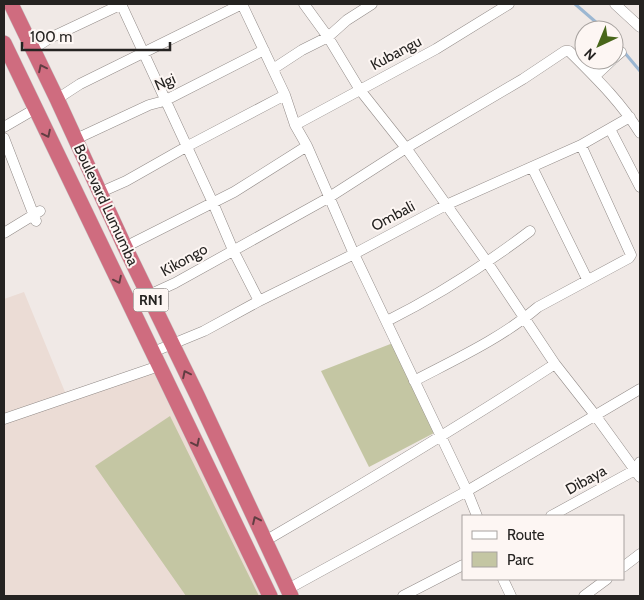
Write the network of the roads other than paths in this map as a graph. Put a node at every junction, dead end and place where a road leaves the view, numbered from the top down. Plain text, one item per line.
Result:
1 (11, 4) edge
2 (121, 4) edge
3 (242, 4) edge
4 (304, 4) edge
5 (372, 4) edge
6 (509, 4) edge
7 (615, 4) edge
8 (640, 27) edge
9 (328, 37) junction
10 (4, 43) edge
11 (33, 49) junction
12 (264, 50) junction
13 (142, 52) junction
14 (273, 69) junction
15 (602, 70) edge
16 (595, 76) junction
17 (360, 90) junction
18 (285, 95) junction
19 (57, 99) junction
20 (164, 101) junction
21 (35, 109) junction
22 (630, 117) junction
23 (296, 125) junction
24 (4, 127) edge
25 (610, 129) junction
26 (640, 133) edge
27 (4, 138) edge
28 (76, 140) junction
29 (581, 145) junction
30 (307, 146) junction
31 (186, 147) junction
32 (406, 148) junction
33 (532, 166) junction
34 (640, 187) edge
35 (101, 192) junction
36 (328, 198) junction
37 (213, 203) junction
38 (446, 204) junction
39 (530, 231) dead end
40 (4, 233) edge
41 (125, 247) junction
42 (233, 250) junction
43 (354, 254) junction
44 (487, 262) junction
45 (587, 279) junction
46 (149, 295) junction
47 (259, 301) junction
48 (526, 318) junction
49 (386, 321) junction
50 (172, 345) junction
51 (156, 359) junction
52 (556, 364) junction
53 (414, 381) junction
54 (640, 388) edge
55 (595, 415) junction
56 (4, 419) edge
57 (440, 436) junction
58 (638, 470) edge
59 (467, 491) junction
60 (477, 515) edge
61 (554, 515) edge
62 (265, 541) junction
63 (640, 554) edge
64 (462, 566) edge
65 (624, 566) edge
66 (503, 580) edge
67 (606, 580) edge
68 (290, 593) edge
69 (270, 596) edge
70 (403, 596) edge
71 (511, 596) edge
72 (584, 596) edge

1 - 11 highway, Boulevard Lumumba / RN1
2 - 11 street
2 - 13 street
3 - 12 street
3 - 13 street
4 - 9 street
5 - 9 street
6 - 17 street, Kubangu
7 - 8 street
9 - 14 street
9 - 17 street
10 - 21 highway, Boulevard Lumumba / RN1
19 -> 11 highway, Boulevard Lumumba / RN1
12 - 14 street
12 - 20 street, Ngi
13 - 19 street
13 - 20 street
14 - 18 street
15 - 16 street
16 - 22 street
16 - 32 street, Kikongo
17 - 23 street, Kubangu
17 - 32 street
18 - 23 street
18 - 31 street
19 - 28 highway, Boulevard Lumumba / RN1
20 - 28 street, Ngi
20 - 31 street
21 - 24 street
21 -> 51 highway, Boulevard Lumumba / RN1
22 - 25 street, Ombali
22 - 26 street
23 - 30 street
25 - 29 street, Ombali
25 - 34 street
27 - 40 street
28 - 35 highway, Boulevard Lumumba / RN1
29 - 33 street, Ombali
29 - 45 street
30 - 36 street
30 - 37 street
31 - 35 street
31 - 37 street
32 - 36 street, Kikongo
32 - 38 street
33 - 38 street, Ombali
33 - 45 street
35 - 41 highway, Boulevard Lumumba / RN1
36 - 42 street, Kikongo
36 - 43 street
37 - 41 street
37 - 42 street
38 - 43 street, Ombali
38 - 44 street
39 - 44 street
41 - 46 highway, Boulevard Lumumba / RN1
42 - 46 street, Kikongo
42 - 47 street
43 - 47 street, Ombali
43 - 49 street
44 - 48 street
44 - 49 street
45 - 48 street
46 - 50 highway, Boulevard Lumumba / RN1
47 - 50 street, Ombali
48 - 52 street
48 - 53 street
49 - 53 street
50 - 51 street, Ombali
62 -> 50 highway, Boulevard Lumumba / RN1
51 - 56 street, Ombali
51 -> 69 highway, Boulevard Lumumba / RN1
52 - 55 street
52 - 57 street
53 - 57 street
54 - 55 street
55 - 58 street
55 - 59 street
57 - 59 street
57 - 62 street
58 - 61 street, Dibaya
59 - 60 street
59 - 68 street
62 - 68 highway, Boulevard Lumumba / RN1
63 - 65 street
64 - 70 street
66 - 71 street
67 - 72 street

